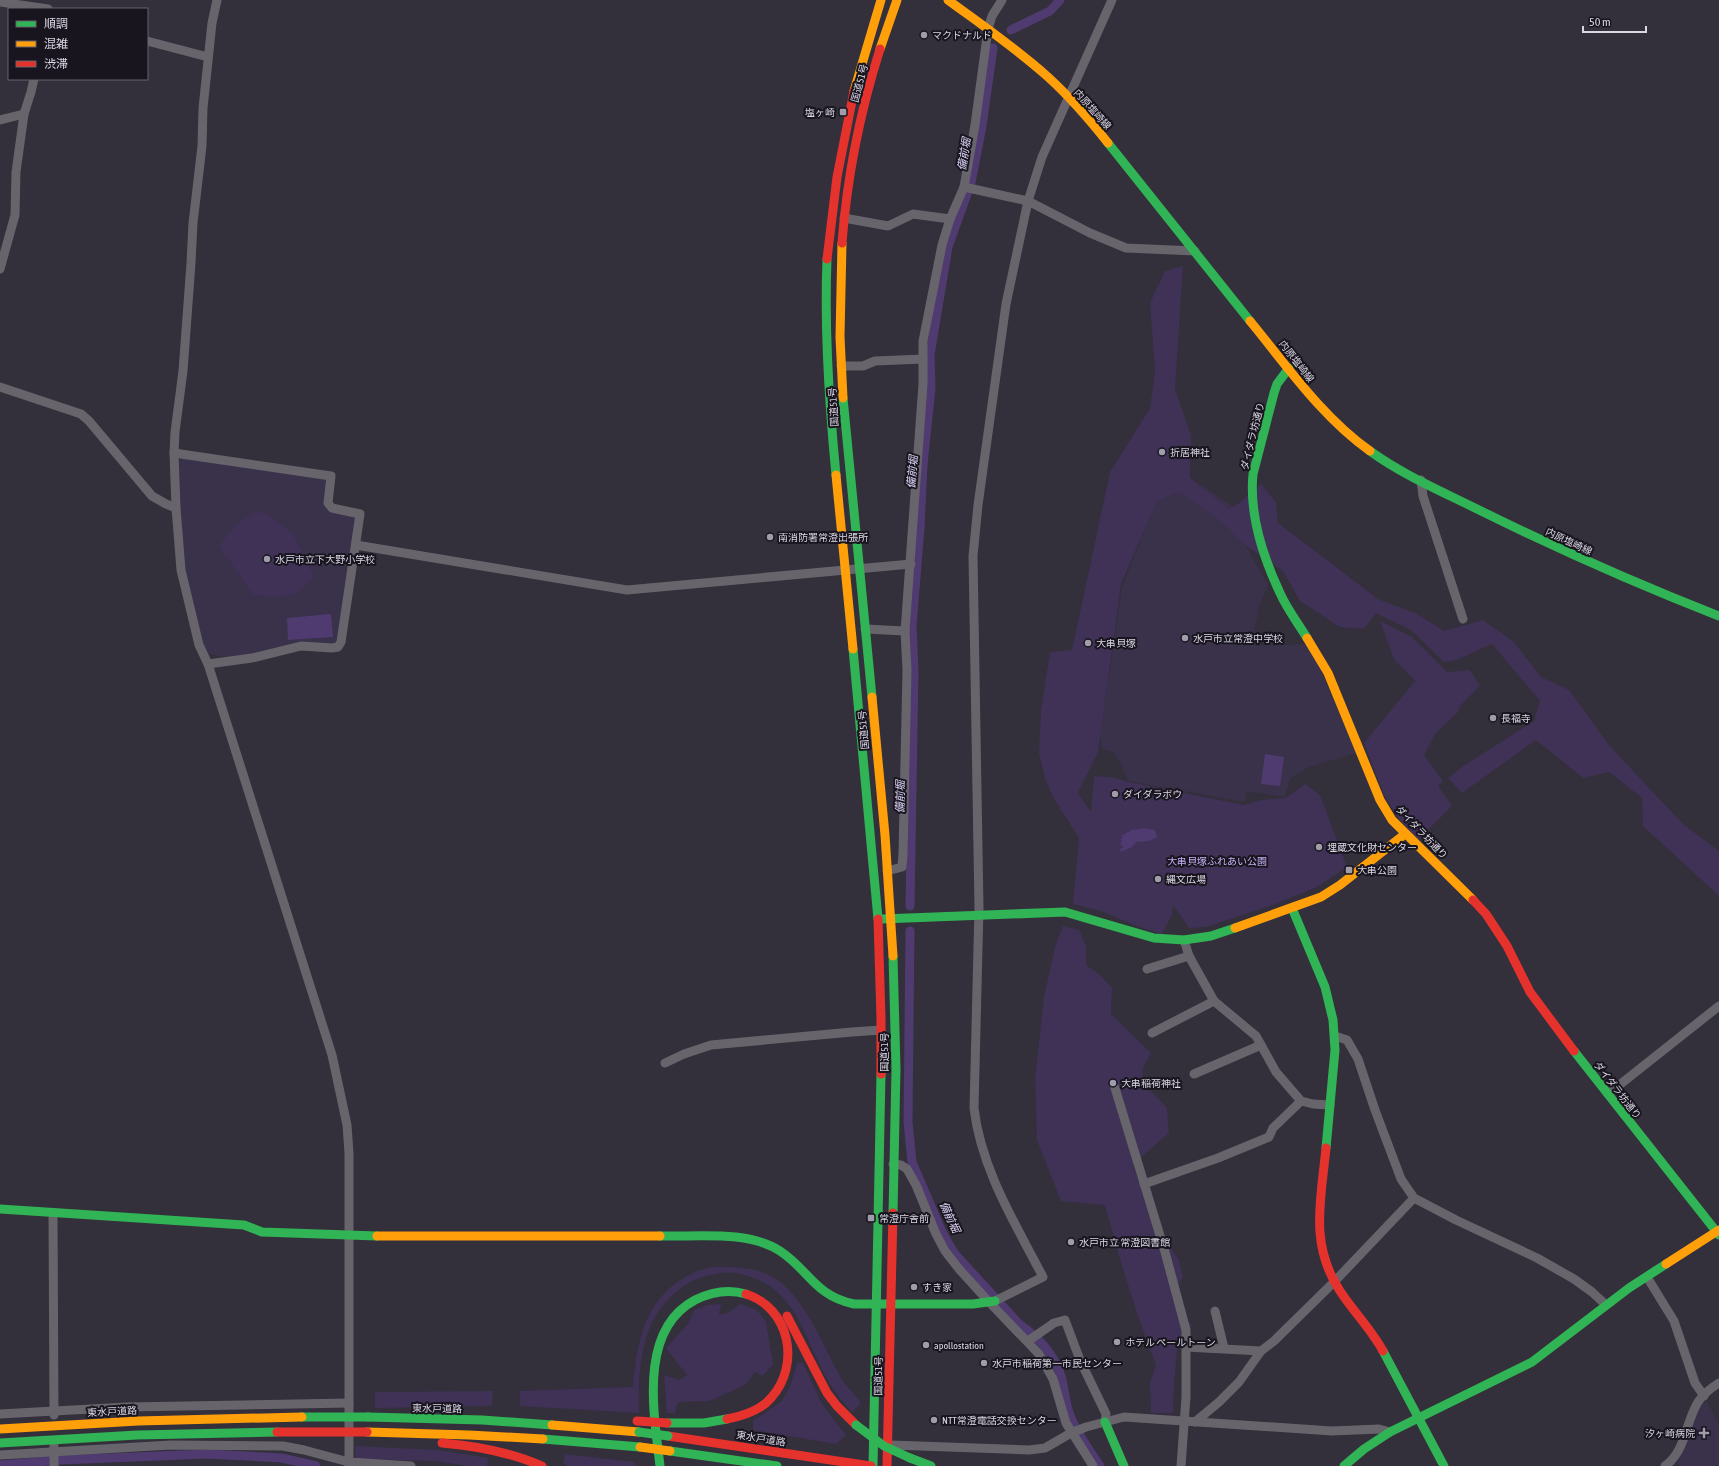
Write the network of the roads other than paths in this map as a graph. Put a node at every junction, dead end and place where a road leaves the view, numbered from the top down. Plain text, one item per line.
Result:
1 (217, 0) edge
2 (881, 0) edge
3 (897, 0) edge
4 (948, 0) edge
5 (1002, 0) edge
6 (1112, 0) edge
7 (0, 2) edge
8 (42, 6) edge
9 (988, 29) junction
10 (148, 41) edge
11 (208, 57) junction
12 (34, 80) edge
13 (1069, 98) junction
14 (24, 114) junction
15 (0, 120) edge
16 (968, 188) junction
17 (1028, 201) junction
18 (844, 218) junction
19 (950, 220) junction
20 (1195, 251) junction
21 (0, 269) edge
22 (923, 360) junction
23 (841, 366) junction
24 (1289, 368) junction
25 (0, 387) edge
26 (174, 453) junction
27 (1421, 480) junction
28 (176, 508) junction
29 (356, 545) junction
30 (911, 564) junction
31 (859, 568) junction
32 (845, 570) junction
33 (1719, 616) edge
34 (1463, 619) dead end
35 (865, 628) junction
36 (905, 631) junction
37 (208, 664) junction
38 (1405, 834) junction
39 (887, 871) junction
40 (1292, 908) junction
41 (979, 915) junction
42 (891, 919) junction
43 (878, 920) junction
44 (1184, 940) junction
45 (1189, 956) junction
46 (1147, 969) dead end
47 (1214, 1000) junction
48 (1719, 1006) edge
49 (881, 1030) junction
50 (1152, 1033) dead end
51 (1335, 1036) junction
52 (1261, 1045) junction
53 (665, 1063) dead end
54 (1194, 1074) dead end
55 (1115, 1088) dead end
56 (1608, 1094) junction
57 (1301, 1101) junction
58 (1330, 1104) junction
59 (893, 1164) junction
60 (1144, 1184) junction
61 (1414, 1198) junction
62 (0, 1209) edge
63 (53, 1213) junction
64 (1718, 1232) edge
65 (349, 1236) junction
66 (1647, 1277) junction
67 (1334, 1282) junction
68 (716, 1283) dead end
69 (992, 1302) junction
70 (674, 1303) dead end
71 (877, 1304) junction
72 (890, 1305) junction
73 (1606, 1305) junction
74 (1215, 1311) dead end
75 (1034, 1337) junction
76 (1186, 1348) junction
77 (1224, 1348) junction
78 (1261, 1351) junction
79 (1719, 1383) edge
80 (1704, 1396) junction
81 (349, 1403) junction
82 (54, 1410) junction
83 (0, 1414) edge
84 (447, 1418) junction
85 (1420, 1418) junction
86 (601, 1420) dead end
87 (633, 1421) dead end
88 (1105, 1422) junction
89 (1184, 1422) junction
90 (1195, 1422) junction
91 (0, 1429) edge
92 (1073, 1432) junction
93 (1390, 1432) junction
94 (367, 1436) junction
95 (0, 1443) edge
96 (888, 1445) junction
97 (0, 1455) edge
98 (54, 1460) edge
99 (350, 1464) edge
100 (411, 1466) edge
101 (542, 1466) edge
102 (652, 1466) edge
103 (660, 1466) edge
104 (777, 1466) edge
105 (872, 1466) edge
106 (887, 1466) edge
107 (931, 1466) edge
108 (1093, 1466) edge
109 (1124, 1466) edge
110 (1181, 1466) edge
111 (1344, 1466) edge
112 (1444, 1466) edge
113 (1665, 1466) edge

1 - 11 street
2 - 32 main road, 国道51号
3 - 18 main road, 国道51号
4 - 9 main road, 内原塩崎線
5 - 9 street
6 - 13 street
7 - 8 street
9 - 13 main road, 内原塩崎線
9 - 16 street
10 - 11 street
11 - 26 street
12 - 14 street
13 - 17 street
13 - 20 main road, 内原塩崎線
14 - 15 street
14 - 21 street
16 - 17 street
16 - 19 street
17 - 20 street
17 - 41 street
18 - 19 street
18 - 23 main road, 国道51号
19 - 22 street
20 - 24 main road, 内原塩崎線
22 - 23 street
22 - 30 street
23 - 31 main road, 国道51号
24 - 27 main road, 内原塩崎線
24 - 38 main road, ダイダラ坊通り
25 - 28 street
26 - 28 street
26 - 29 street
27 - 33 main road, 内原塩崎線
27 - 34 street
28 - 37 street
29 - 32 street
29 - 37 street
30 - 31 street
30 - 36 street
31 - 32 street
31 - 35 main road, 国道51号
32 - 43 main road, 国道51号
35 - 36 street
35 - 39 main road, 国道51号
36 - 39 street
37 - 65 street
38 - 40 main road
38 - 56 main road, ダイダラ坊通り
39 - 42 main road, 国道51号
40 - 44 main road
40 - 51 main road
41 - 42 main road
41 - 44 main road
41 - 69 street
42 - 43 main road
42 - 59 main road, 国道51号
43 - 49 main road, 国道51号
44 - 45 street
45 - 46 street
45 - 47 street
47 - 50 street
47 - 52 street
48 - 56 street
49 - 53 street
49 - 71 main road, 国道51号
51 - 58 main road
51 - 61 street
52 - 54 street
52 - 57 street
55 - 60 street
56 - 64 main road, ダイダラ坊通り
57 - 58 street
57 - 60 street
58 - 67 main road
59 - 69 street
59 - 72 main road, 国道51号
60 - 76 street
61 - 67 street
61 - 73 street
62 - 63 main road
63 - 65 main road
63 - 82 street
64 - 66 main road
65 - 71 main road
65 - 81 street
66 - 73 main road
66 - 80 street
67 - 78 street
67 - 85 main road
68 - 107 main road, bridge
69 - 72 main road
69 - 75 street
70 - 102 main road
71 - 72 main road
71 - 105 main road, 国道51号
72 - 96 main road, 国道51号
73 - 85 main road
74 - 77 street
75 - 88 street
75 - 92 street
76 - 77 street
76 - 89 street
77 - 78 street
78 - 90 street
79 - 80 street
80 - 113 street
81 - 82 street
81 - 99 street
82 - 83 street
82 - 98 street
84 - 86 main road
84 - 91 main road, 東水戸道路, bridge
84 - 105 main road, 東水戸道路, bridge
85 - 93 main road
85 - 112 main road
87 - 103 main road, bridge
88 - 89 street
88 - 92 street
88 - 109 main road
89 - 90 street
89 - 110 street
90 - 93 street
92 - 96 street
92 - 108 street
93 - 111 main road
94 - 95 main road, bridge
94 - 101 main road
94 - 104 main road, bridge
96 - 106 main road, 国道51号
97 - 98 street
98 - 99 street
99 - 100 street

